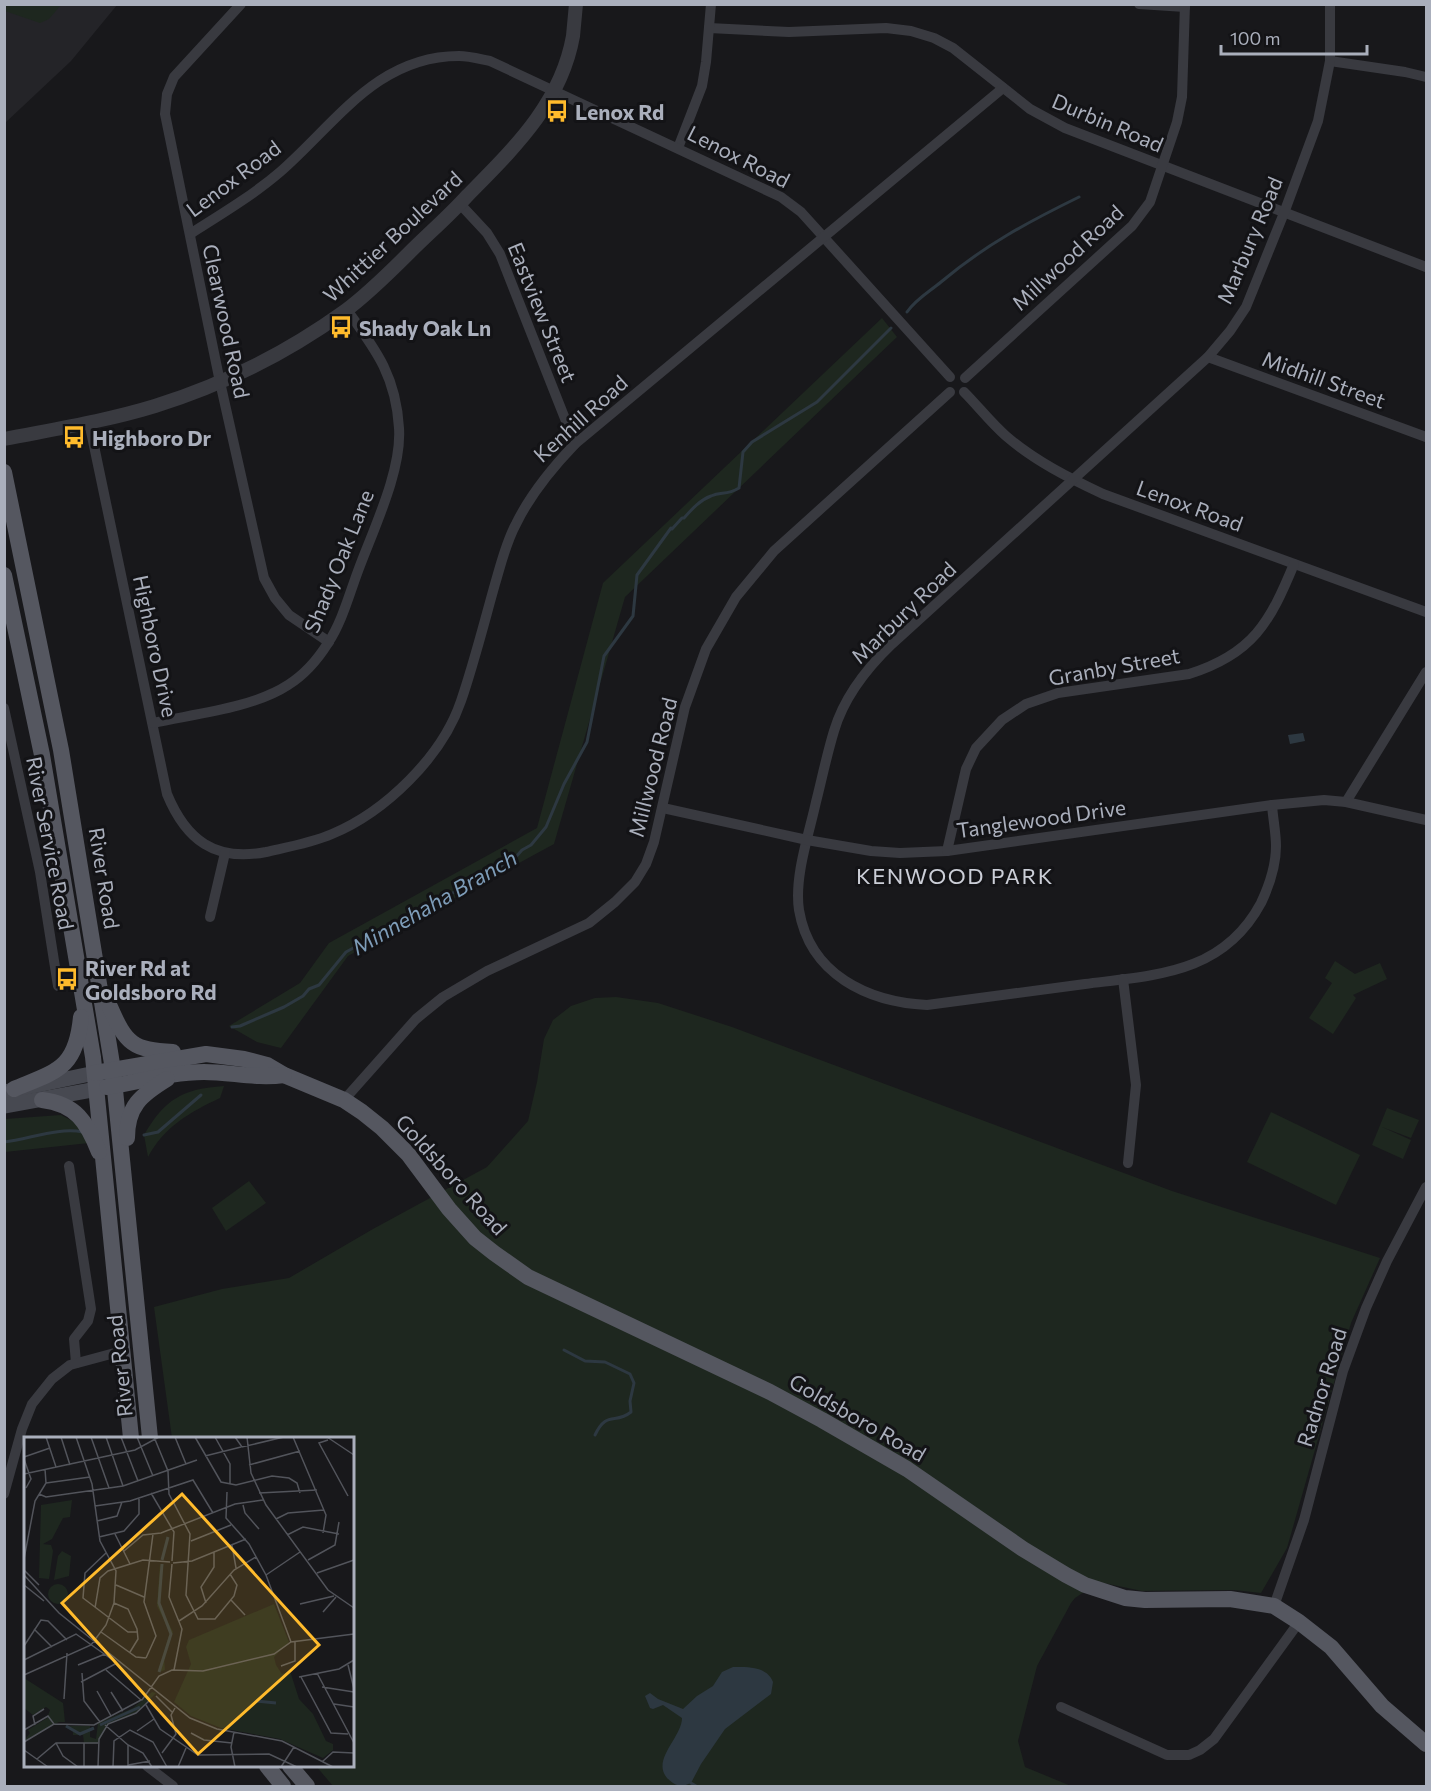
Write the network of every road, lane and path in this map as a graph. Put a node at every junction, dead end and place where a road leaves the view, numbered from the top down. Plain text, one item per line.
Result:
1 (241, 4) edge
2 (576, 4) edge
3 (711, 4) edge
4 (1139, 4) edge
5 (1330, 4) edge
6 (1185, 6) edge
7 (709, 28) junction
8 (1330, 61) junction
9 (1426, 77) edge
10 (1003, 88) junction
11 (554, 89) junction
12 (678, 148) junction
13 (1163, 167) junction
14 (460, 204) junction
15 (1284, 213) junction
16 (190, 234) junction
17 (823, 237) junction
18 (1426, 267) edge
19 (347, 310) junction
20 (1208, 357) junction
21 (950, 377) junction
22 (965, 378) junction
23 (220, 382) junction
24 (950, 392) junction
25 (964, 392) junction
26 (89, 422) junction
27 (1426, 437) edge
28 (4, 439) edge
29 (575, 444) junction
30 (4, 472) edge
31 (1074, 480) junction
32 (1294, 564) junction
33 (4, 574) edge
34 (1426, 612) edge
35 (329, 642) junction
36 (1426, 672) edge
37 (5, 713) edge
38 (153, 723) junction
39 (1346, 802) junction
40 (1272, 805) junction
41 (663, 808) junction
42 (1426, 820) edge
43 (807, 840) junction
44 (947, 851) junction
45 (225, 853) junction
46 (210, 917) dead end
47 (94, 952) junction
48 (1123, 979) junction
49 (58, 986) dead end
50 (83, 996) junction
51 (206, 1054) junction
52 (175, 1074) junction
53 (284, 1075) junction
54 (114, 1078) junction
55 (96, 1081) junction
56 (9, 1090) edge
57 (42, 1100) junction
58 (344, 1100) junction
59 (4, 1106) edge
60 (1128, 1163) dead end
61 (105, 1165) junction
62 (69, 1166) dead end
63 (124, 1184) junction
64 (1426, 1187) edge
65 (122, 1351) junction
66 (76, 1363) junction
67 (131, 1437) edge
68 (150, 1437) edge
69 (4, 1494) edge
70 (1274, 1606) junction
71 (1299, 1622) junction
72 (1061, 1707) dead end
73 (1426, 1744) edge
74 (148, 1767) edge
75 (268, 1767) edge
76 (291, 1767) edge
77 (173, 1786) edge
78 (284, 1786) edge
79 (307, 1786) edge

1 - 16 street, Clearwood Road
2 - 11 street, Whittier Boulevard
3 - 7 street
4 - 6 street
5 - 8 street, Marbury Road
6 - 13 street, Millwood Road
7 - 10 street, Durbin Road
7 - 12 street
8 - 9 street
8 - 15 street, Marbury Road
10 - 13 street, Durbin Road
10 - 17 street, Kenhill Road
11 - 12 street, Lenox Road
11 - 14 street, Whittier Boulevard
11 - 16 street, Lenox Road
12 - 17 street, Lenox Road
13 - 15 street, Durbin Road
13 - 22 street, Millwood Road
14 - 19 street, Whittier Boulevard
14 - 29 street, Eastview Street
15 - 18 street, Durbin Road
15 - 20 street, Marbury Road
16 - 23 street, Clearwood Road
17 - 21 street, Lenox Road
17 - 29 street, Kenhill Road
19 - 23 street, Whittier Boulevard
19 - 35 street, Shady Oak Lane
20 - 27 street, Midhill Street
20 - 31 street, Marbury Road
21 - 22 street
21 - 24 street
22 - 25 street
23 - 26 street, Whittier Boulevard
23 - 35 street, Clearwood Road
24 - 25 street
24 - 41 street, Millwood Road
25 - 31 street, Lenox Road
26 - 28 street, Whittier Boulevard
26 - 38 street, Highboro Drive
29 - 45 street, Kenhill Road
30 - 47 main road, River Road
31 - 32 street, Lenox Road
31 - 43 street, Marbury Road
32 - 34 street, Lenox Road
32 - 44 street, Granby Street
33 - 50 main road, River Road
35 - 38 street, Shady Oak Lane
36 - 39 street
37 - 49 street, River Service Road
38 - 45 street, Highboro Drive
39 - 40 street, Tanglewood Drive
39 - 42 street, Tanglewood Drive
40 - 44 street, Tanglewood Drive
40 - 48 street, Marbury Road
41 - 43 street, Tanglewood Drive
41 - 58 street, Millwood Road
43 - 44 street, Tanglewood Drive
43 - 48 street, Marbury Road
45 - 46 street
47 - 51 main road
47 - 54 main road, River Road
48 - 60 street
50 - 55 main road, River Road
50 - 56 main road
51 - 53 main road, Goldsboro Road
51 - 54 main road, Goldsboro Road
52 - 53 main road, Goldsboro Road
52 - 54 main road, Goldsboro Road
52 - 63 main road
53 - 58 main road, Goldsboro Road
54 - 55 main road, Goldsboro Road
54 - 63 main road, River Road
55 - 56 main road, Goldsboro Road
55 - 57 main road, Goldsboro Road
55 - 61 main road, River Road
57 - 59 main road, Goldsboro Road
57 - 61 main road
58 - 70 main road, Goldsboro Road
61 - 65 main road, River Road
62 - 66 street, River Road
63 - 68 main road, River Road
64 - 70 street, Radnor Road
65 - 66 street
65 - 67 main road, River Road
66 - 69 street
70 - 71 main road, Goldsboro Road
71 - 72 street
71 - 73 main road, Goldsboro Road
74 - 77 street
75 - 78 main road
76 - 79 main road

